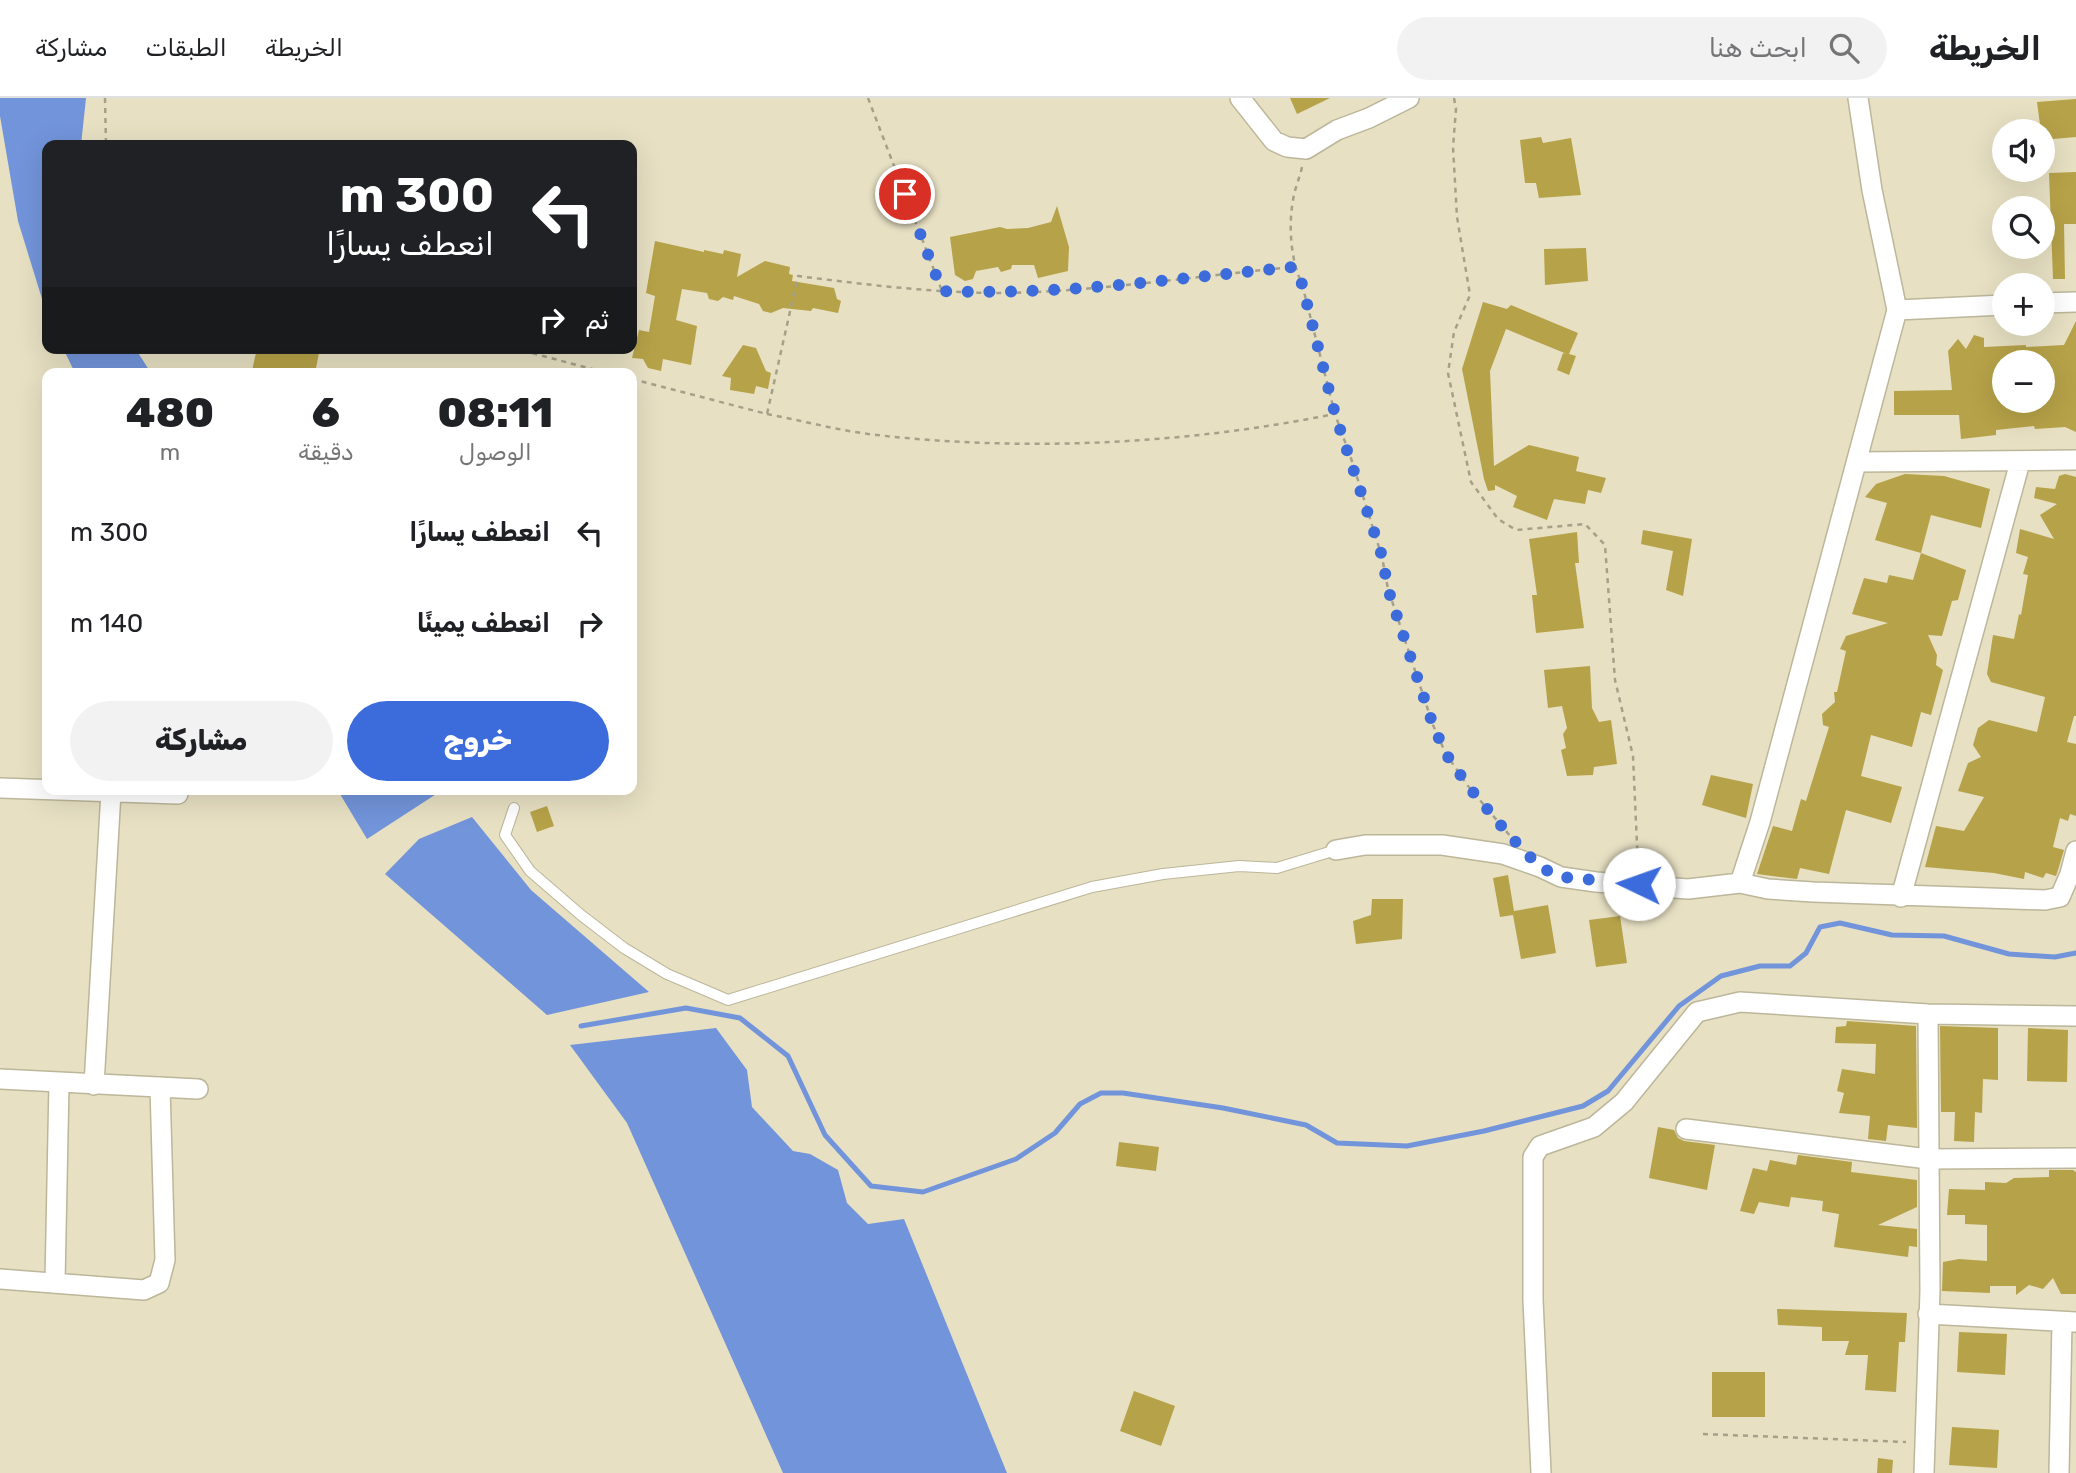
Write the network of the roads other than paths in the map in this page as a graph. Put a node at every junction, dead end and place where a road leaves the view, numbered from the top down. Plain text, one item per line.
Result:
1 (1240, 98) edge
2 (1409, 98) edge
3 (1858, 98) edge
4 (2076, 302) edge
5 (2055, 303) edge
6 (1992, 306) edge
7 (1896, 310) junction
8 (2076, 460) edge
9 (2020, 461) junction
10 (1857, 462) junction
11 (0, 788) edge
12 (42, 790) edge
13 (111, 795) edge
14 (514, 808) dead end
15 (1336, 850) joint
16 (2076, 851) edge
17 (1740, 883) junction
18 (1901, 897) junction
19 (1928, 1014) junction
20 (2076, 1016) edge
21 (0, 1079) edge
22 (59, 1083) junction
23 (94, 1085) junction
24 (160, 1087) junction
25 (198, 1089) dead end
26 (1686, 1129) dead end
27 (2076, 1158) edge
28 (1928, 1159) junction
29 (0, 1279) edge
30 (55, 1282) junction
31 (1928, 1314) junction
32 (2069, 1322) edge
33 (1541, 1473) edge
34 (1924, 1473) edge
35 (2059, 1473) edge

1 - 2 street
3 - 7 street
4 - 5 street
6 - 7 street
7 - 10 street
8 - 9 street
9 - 10 street
9 - 18 street
10 - 17 street
11 - 12 street
13 - 23 street
14 - 15 lane
15 - 17 street
16 - 18 street
17 - 18 street
19 - 20 street
19 - 28 street
19 - 33 street
21 - 22 street
22 - 23 street
22 - 30 street
23 - 24 street
24 - 25 street
24 - 30 street
26 - 28 street
27 - 28 street
28 - 31 street
29 - 30 street
31 - 32 street
31 - 34 street
32 - 35 street

